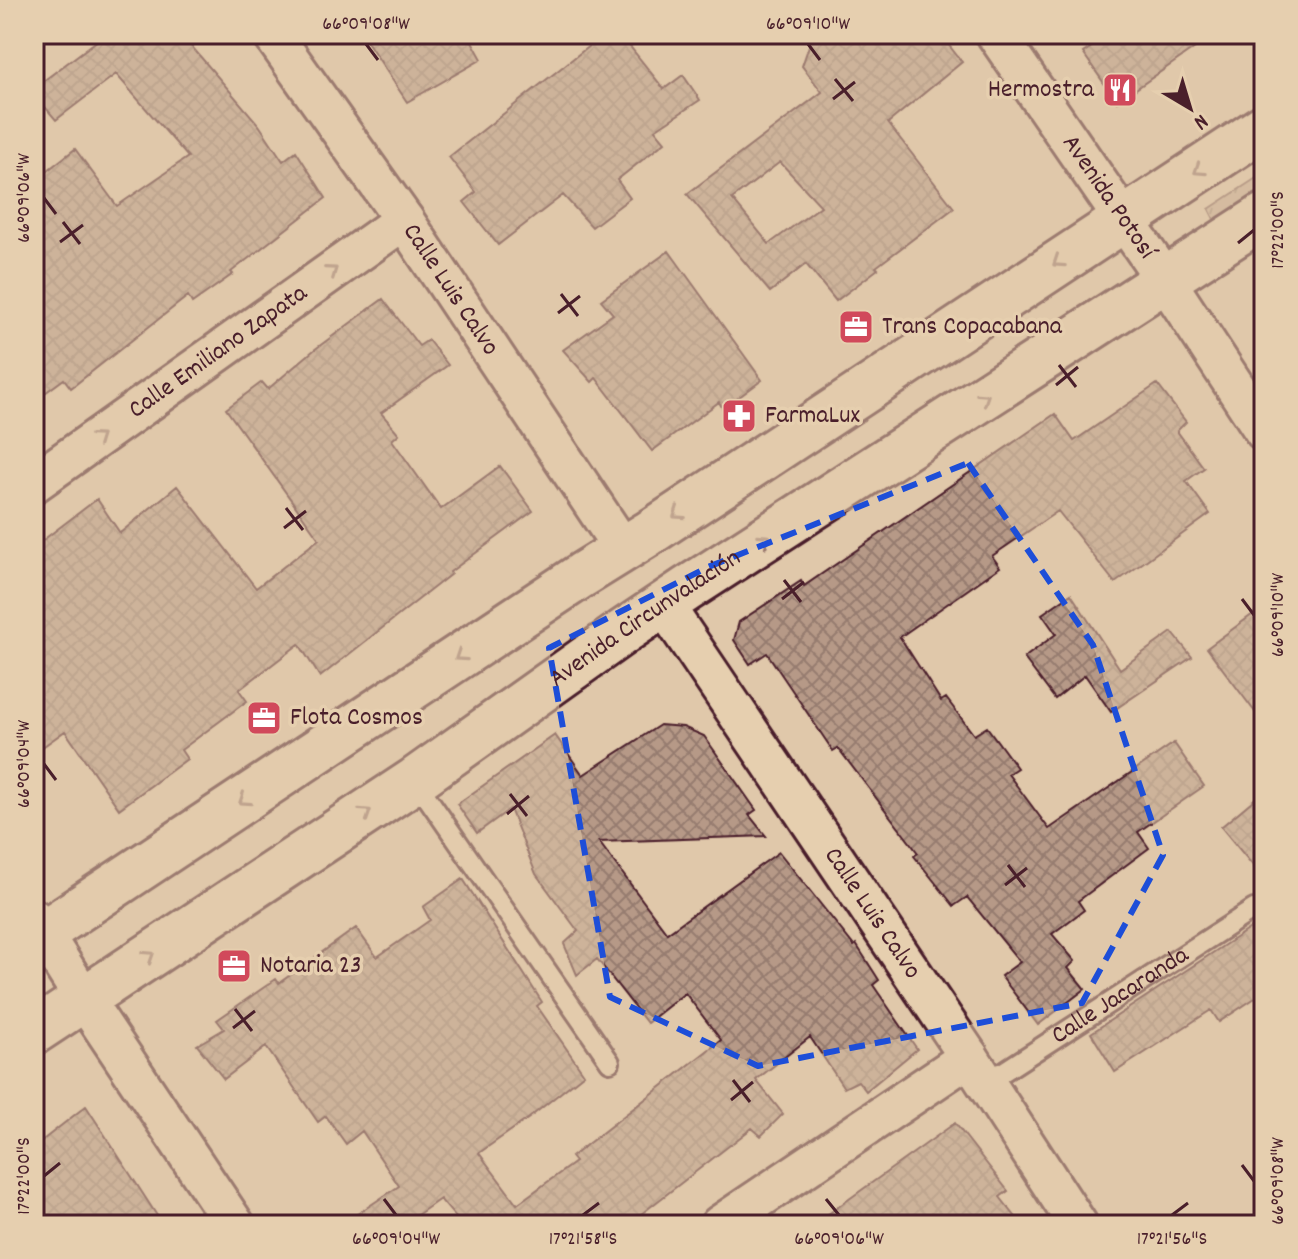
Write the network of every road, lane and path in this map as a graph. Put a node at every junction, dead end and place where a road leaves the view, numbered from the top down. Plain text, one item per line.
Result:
1 (272, 34) edge
2 (996, 34) edge
3 (1264, 127) edge
4 (1264, 216) edge
5 (1123, 219) junction
6 (404, 220) junction
7 (1166, 281) junction
8 (1264, 431) edge
9 (34, 483) edge
10 (623, 549) junction
11 (664, 605) junction
12 (415, 780) junction
13 (1254, 909) dead end
14 (37, 930) edge
15 (84, 999) junction
16 (34, 1032) edge
17 (610, 1062) dead end
18 (978, 1070) junction
19 (235, 1225) edge
20 (720, 1225) edge
21 (1078, 1225) edge

1 - 6 street, Calle Luis Calvo
2 - 5 street, Avenida Potosí
3 -> 5 highway
4 - 7 highway, Avenida Circunvalación
5 - 7 street, Avenida Potosí
5 -> 10 highway
9 -> 6 street, Calle Emiliano Zapata
6 - 10 street, Calle Luis Calvo
7 - 8 street, Avenida Potosí
11 -> 7 highway, Avenida Circunvalación
10 -> 14 highway
11 - 12 highway, Avenida Circunvalación
11 - 18 street, Calle Luis Calvo
15 -> 12 highway, Avenida Circunvalación
12 - 17 lane
13 - 18 lane, Calle Jacaranda
14 - 15 street
15 - 16 highway, Avenida Circunvalación
15 - 19 street
18 - 20 street, Calle Jacaranda
18 - 21 street, Calle Luis Calvo

